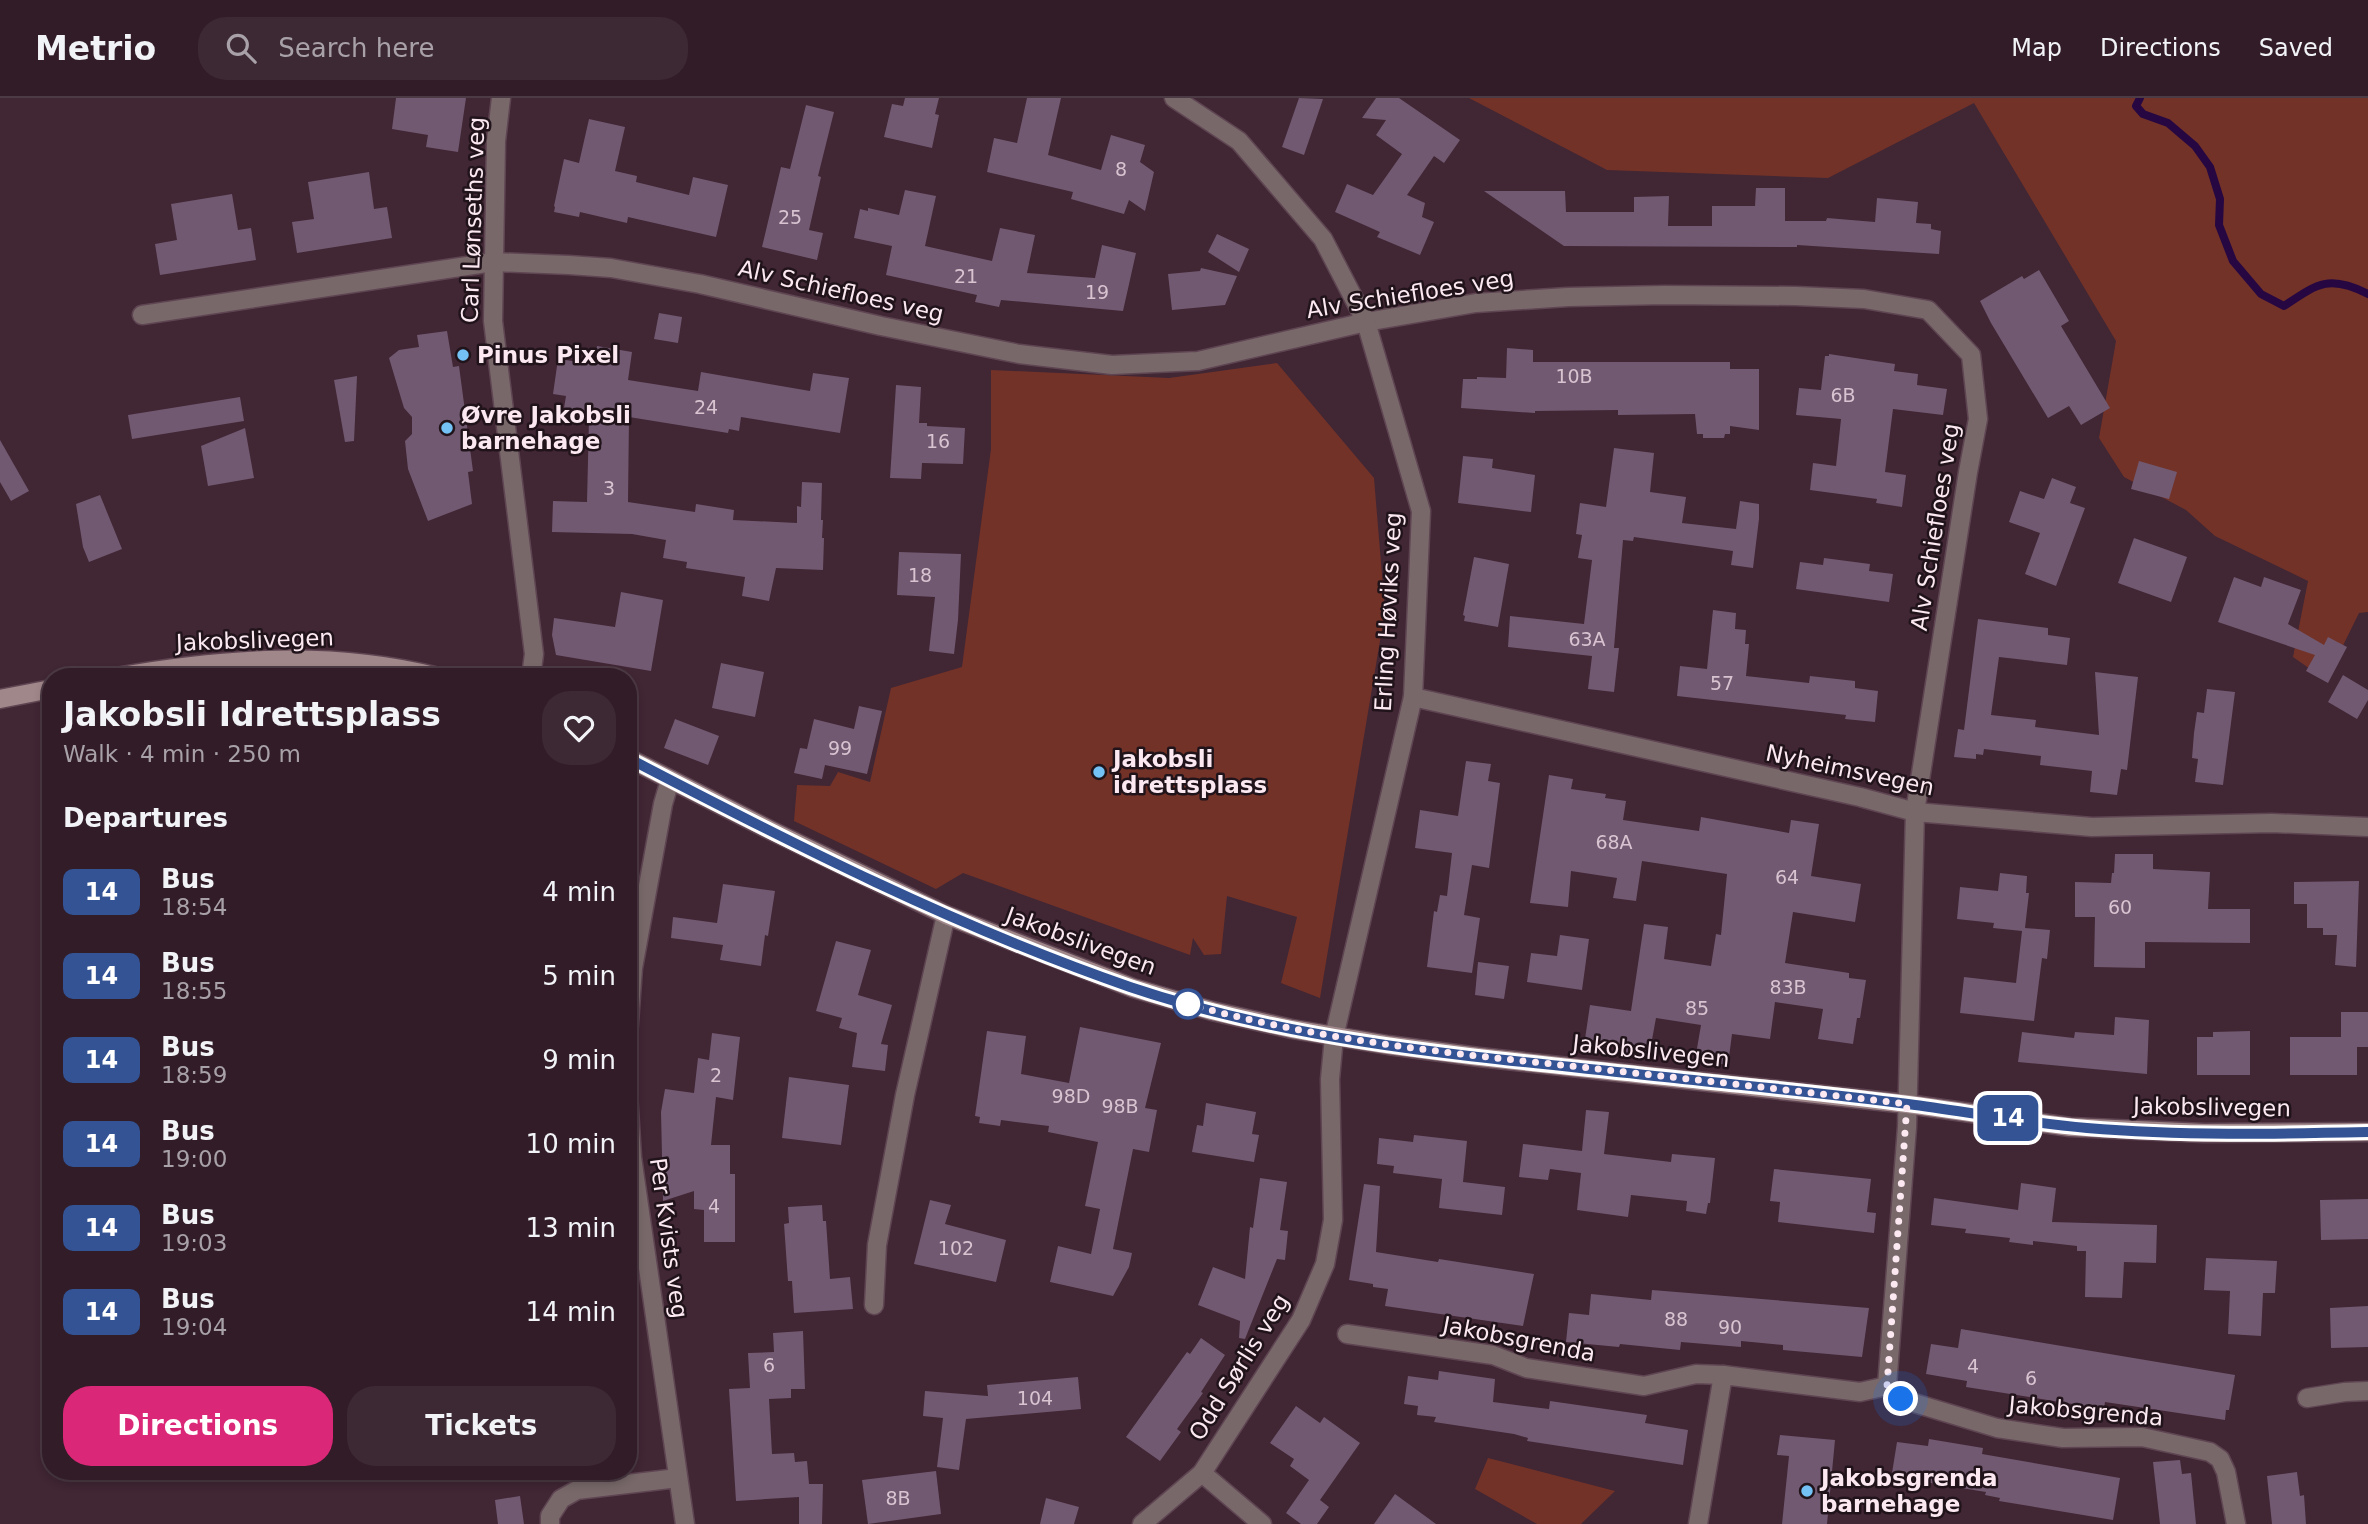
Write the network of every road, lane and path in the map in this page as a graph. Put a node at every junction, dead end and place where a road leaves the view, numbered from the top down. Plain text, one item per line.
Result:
1 (501, 98) edge
2 (1174, 98) edge
3 (493, 262) junction
4 (142, 315) dead end
5 (1366, 323) junction
6 (164, 668) edge
7 (392, 668) edge
8 (532, 668) edge
9 (42, 691) edge
10 (1413, 697) junction
11 (0, 699) edge
12 (637, 763) edge
13 (670, 780) junction
14 (1915, 812) junction
15 (2368, 827) edge
16 (946, 915) junction
17 (637, 946) edge
18 (1334, 1037) junction
19 (1907, 1104) junction
20 (2368, 1132) edge
21 (637, 1192) edge
22 (874, 1305) dead end
23 (1347, 1334) dead end
24 (1723, 1375) junction
25 (1887, 1386) junction
26 (2368, 1391) edge
27 (2307, 1398) dead end
28 (1202, 1473) junction
29 (678, 1478) junction
30 (550, 1524) edge
31 (685, 1524) edge
32 (1142, 1524) edge
33 (1262, 1524) edge
34 (1698, 1524) edge
35 (2236, 1524) edge

1 - 3 street, Carl Lønseths veg
2 - 5 street, Erling Høviks veg
3 - 4 street, Alv Schiefloes veg
3 - 5 street, Alv Schiefloes veg
3 - 8 street, Carl Lønseths veg
5 - 10 street, Erling Høviks veg
5 - 14 street, Alv Schiefloes veg
6 - 7 street, Jakobslivegen
9 - 11 street
10 - 14 street, Nyheimsvegen
10 - 18 street, Erling Høviks veg
12 - 13 street, Jakobslivegen
13 - 16 street, Jakobslivegen
13 - 17 street, Per Kvists veg
14 - 15 street, Nyheimsvegen
14 - 19 street, Alv Schiefloes veg
16 - 18 street, Jakobslivegen
16 - 22 street
18 - 19 street, Jakobslivegen
18 - 28 street, Odd Sørlis veg
19 - 20 street, Jakobslivegen
19 - 25 street
21 - 29 street, Per Kvists veg
23 - 24 street, Jakobsgrenda
24 - 25 street, Jakobsgrenda
24 - 34 street
25 - 35 street, Jakobsgrenda
26 - 27 street
28 - 32 street, Odd Sørlis veg
28 - 33 street, Odd Sørlis veg
29 - 30 street
29 - 31 street, Per Kvists veg

